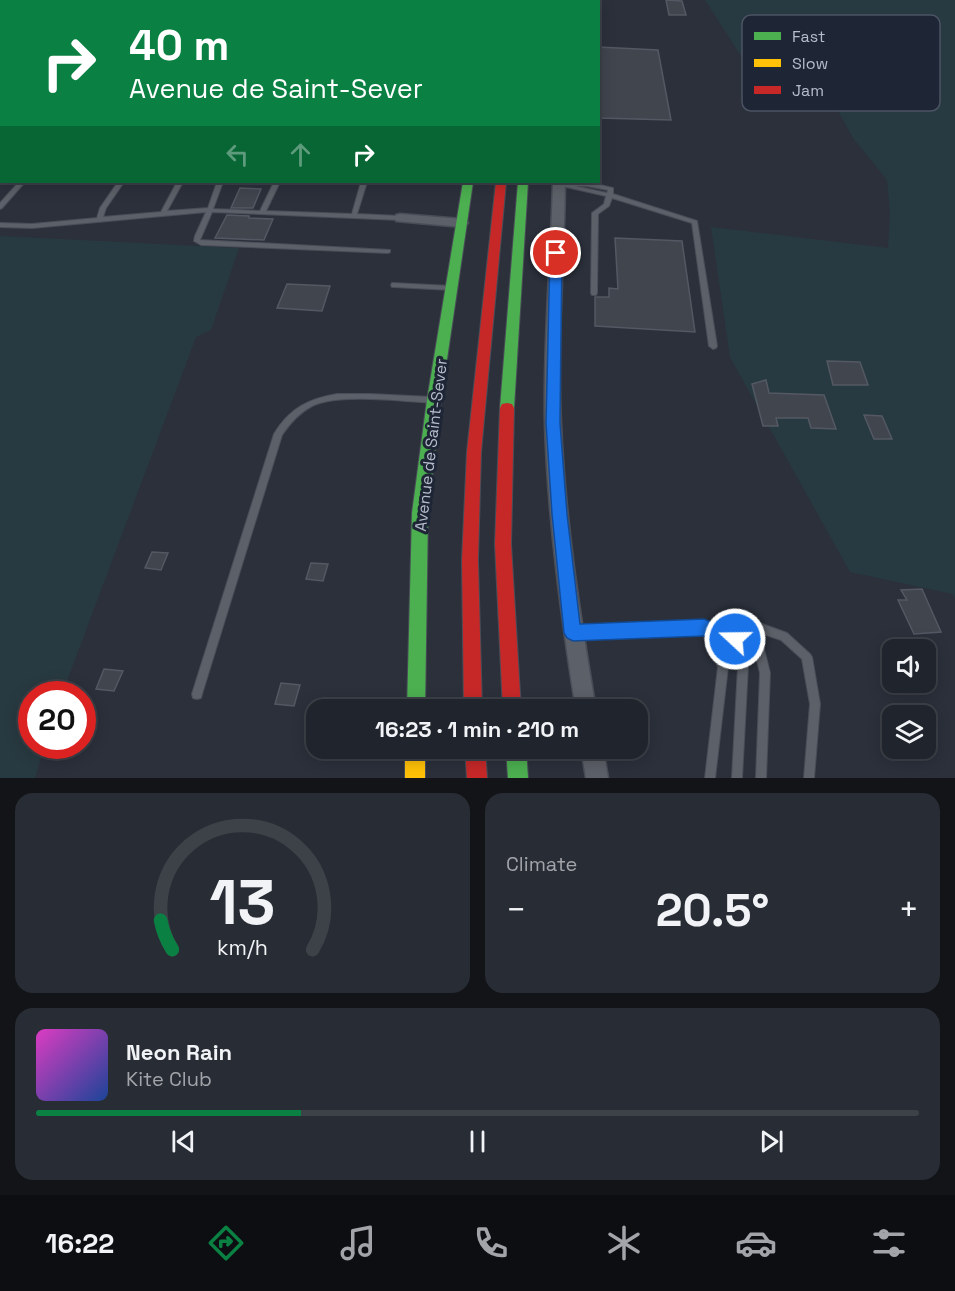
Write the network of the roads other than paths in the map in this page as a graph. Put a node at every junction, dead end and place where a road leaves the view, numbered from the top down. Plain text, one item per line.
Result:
1 (21, 183) edge
2 (120, 183) edge
3 (179, 183) edge
4 (220, 183) edge
5 (276, 183) edge
6 (364, 183) edge
7 (468, 183) edge
8 (501, 183) edge
9 (523, 183) edge
10 (559, 183) edge
11 (609, 195) junction
12 (0, 207) edge
13 (210, 210) junction
14 (262, 212) junction
15 (163, 213) junction
16 (354, 216) junction
17 (400, 218) joint
18 (100, 219) junction
19 (462, 223) junction
20 (0, 225) edge
21 (388, 251) dead end
22 (394, 285) dead end
23 (452, 288) junction
24 (594, 293) dead end
25 (713, 346) dead end
26 (434, 400) junction
27 (754, 626) junction
28 (704, 627) junction
29 (573, 633) junction
30 (197, 694) dead end
31 (416, 699) edge
32 (473, 699) edge
33 (511, 699) edge
34 (583, 699) edge
35 (416, 759) edge
36 (476, 759) edge
37 (517, 759) edge
38 (594, 759) edge
39 (415, 778) edge
40 (477, 778) edge
41 (518, 778) edge
42 (597, 778) edge
43 (710, 778) edge
44 (737, 778) edge
45 (761, 778) edge
46 (809, 778) edge

1 - 12 lane
2 - 18 lane
3 - 15 lane
4 - 13 lane
5 - 14 lane
6 - 16 lane
7 - 19 main road, Avenue de Saint-Sever
8 - 32 main road
9 - 33 main road
10 - 11 lane
10 - 29 street
11 - 24 lane
11 - 25 lane
13 - 14 lane
13 - 15 lane
13 - 21 lane
14 - 16 lane
15 - 18 lane
16 - 17 lane
17 - 19 street
18 - 20 lane
19 - 23 main road, Avenue de Saint-Sever
22 - 23 lane
23 - 26 main road, Avenue de Saint-Sever
26 - 30 lane
26 - 31 main road, Avenue de Saint-Sever
27 - 28 lane
27 - 45 lane
27 - 46 lane
28 - 29 lane
28 - 43 lane
28 - 44 lane
29 - 34 street
35 - 39 main road
36 - 40 main road
37 - 41 main road
38 - 42 street

